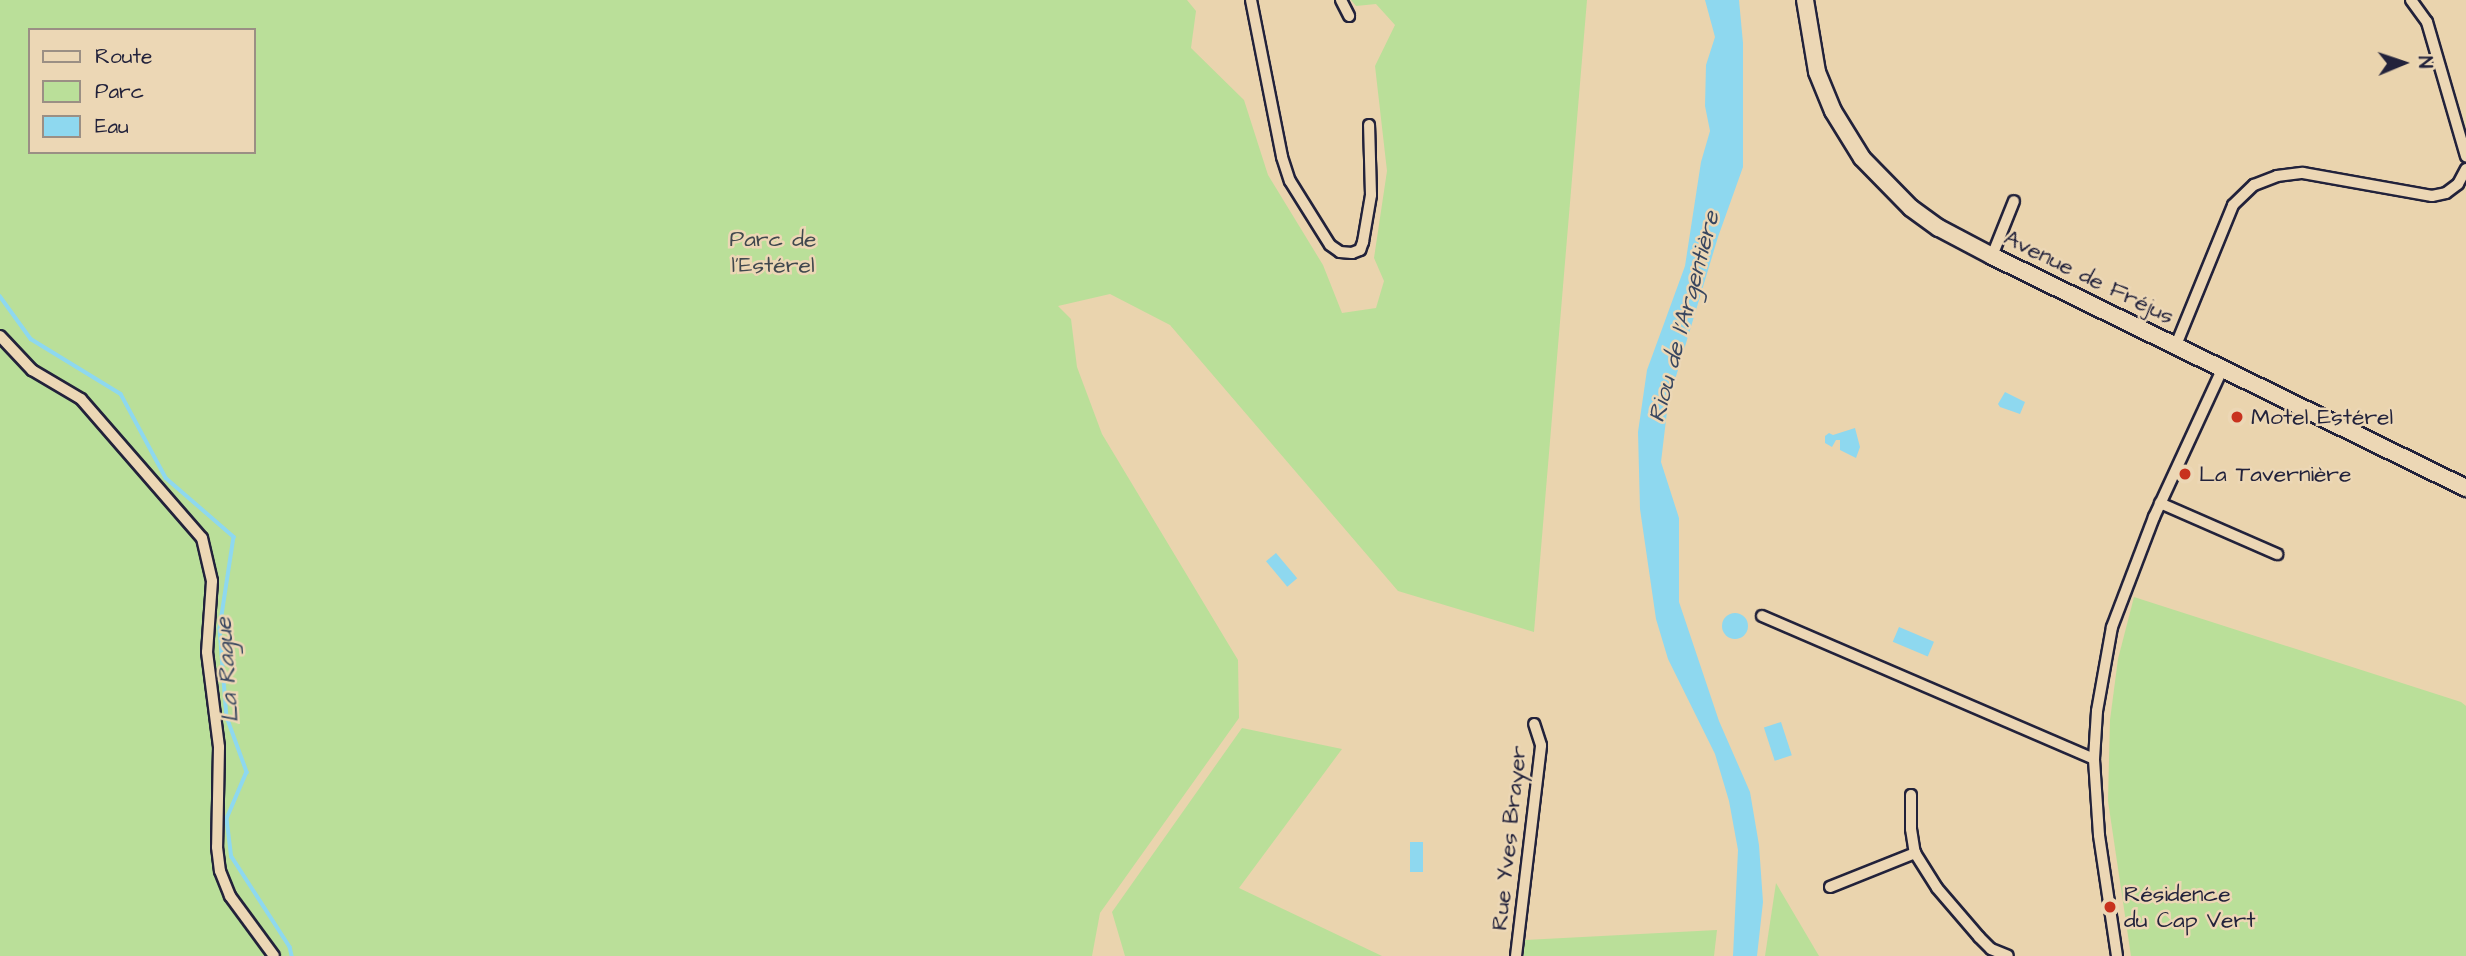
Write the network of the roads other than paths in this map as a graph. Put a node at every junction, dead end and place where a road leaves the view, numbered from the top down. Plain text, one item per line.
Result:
1 (1251, 0) edge
2 (1341, 0) edge
3 (1805, 0) edge
4 (2411, 0) edge
5 (1349, 16) dead end
6 (1369, 125) dead end
7 (2466, 156) edge
8 (2466, 169) edge
9 (2014, 201) dead end
10 (1992, 256) junction
11 (0, 336) edge
12 (2176, 345) junction
13 (2223, 368) junction
14 (2466, 488) edge
15 (2161, 503) junction
16 (2277, 554) dead end
17 (1762, 615) dead end
18 (1534, 724) dead end
19 (2094, 759) junction
20 (1911, 795) dead end
21 (1915, 853) junction
22 (1829, 887) dead end
23 (274, 956) edge
24 (1516, 956) edge
25 (2008, 956) edge
26 (2117, 956) edge

1 - 6 street
2 - 5 street
3 - 10 main road, Avenue de Fréjus
4 - 7 street
8 - 12 street
9 - 10 street
10 - 12 main road, Avenue de Fréjus
11 - 23 street
12 - 13 main road, Avenue de Fréjus
13 - 14 main road, Avenue de Fréjus
13 - 15 street
15 - 16 street
15 - 19 street
17 - 19 street
18 - 24 street, Rue Yves Brayer
19 - 26 street
20 - 21 street
21 - 22 street
21 - 25 street

